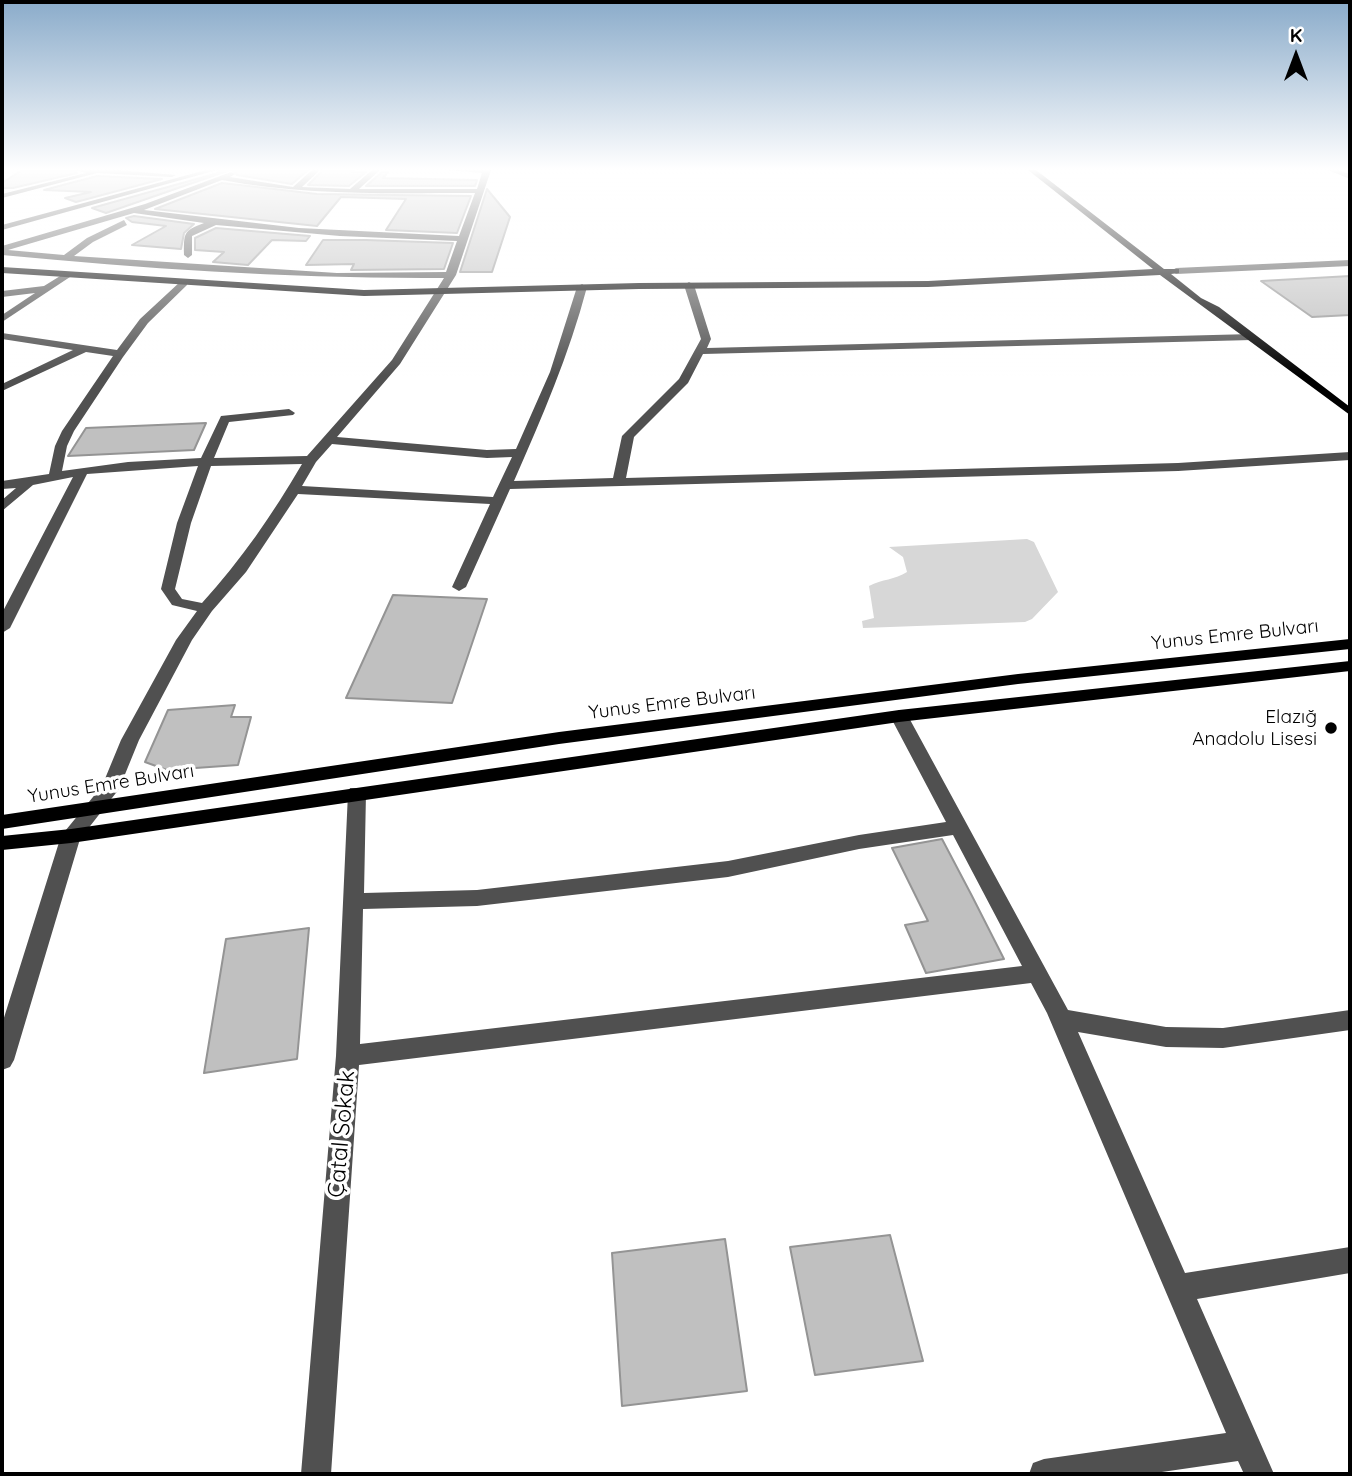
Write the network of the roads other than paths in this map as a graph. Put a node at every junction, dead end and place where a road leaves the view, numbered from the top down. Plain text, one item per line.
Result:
1 (42, 239) edge
2 (92, 239) edge
3 (188, 239) edge
4 (460, 239) edge
5 (464, 239) joint
6 (1119, 239) edge
7 (1129, 239) edge
8 (2, 250) edge
9 (188, 255) dead end
10 (67, 257) junction
11 (2, 260) edge
12 (1149, 262) junction
13 (1350, 262) edge
14 (1162, 266) junction
15 (2, 270) edge
16 (1176, 271) junction
17 (68, 275) junction
18 (447, 282) junction
19 (184, 283) junction
20 (689, 285) junction
21 (582, 287) junction
22 (46, 289) junction
23 (2, 294) edge
24 (1216, 309) junction
25 (2, 320) edge
26 (2, 336) edge
27 (1252, 337) junction
28 (86, 349) junction
29 (700, 351) junction
30 (120, 354) junction
31 (2, 388) edge
32 (1350, 412) edge
33 (289, 413) dead end
34 (329, 440) junction
35 (520, 453) junction
36 (1350, 456) edge
37 (311, 460) junction
38 (202, 464) junction
39 (82, 471) junction
40 (55, 475) junction
41 (619, 482) junction
42 (2, 485) edge
43 (27, 485) junction
44 (506, 485) junction
45 (295, 490) junction
46 (499, 501) junction
47 (2, 507) edge
48 (459, 587) dead end
49 (206, 608) junction
50 (2, 628) edge
51 (1350, 644) edge
52 (1350, 666) edge
53 (899, 716) junction
54 (357, 793) junction
55 (95, 809) junction
56 (2, 822) edge
57 (959, 827) junction
58 (71, 836) junction
59 (2, 843) edge
60 (353, 901) junction
61 (1038, 973) junction
62 (1061, 1018) junction
63 (1350, 1020) edge
64 (348, 1056) junction
65 (2, 1060) edge
66 (1350, 1260) edge
67 (1178, 1287) junction
68 (1247, 1445) junction
69 (316, 1474) edge
70 (1044, 1474) edge
71 (1259, 1474) edge

1 - 8 street
2 - 10 street
3 - 9 street
4 - 5 street
5 - 18 street
6 - 12 main road
7 - 14 main road
8 - 10 street
10 - 18 street
11 - 18 main road
12 - 14 main road
12 - 18 main road
13 - 16 street
14 - 16 main road
14 - 20 main road
14 - 24 main road
15 - 17 main road
16 - 24 main road
17 - 19 main road
17 - 22 street
18 - 19 main road
18 - 21 main road
18 - 34 street
19 - 30 street
20 - 21 main road
20 - 29 street
21 - 35 street
22 - 23 street
22 - 25 street
24 - 27 main road
26 - 28 street
27 - 29 street
27 - 32 main road
28 - 30 street
28 - 31 street
29 - 41 street
30 - 40 street
33 - 38 street
34 - 35 street
34 - 37 street
35 - 44 street
36 - 41 street
37 - 38 street
37 - 45 street
38 - 39 street
38 - 49 street
39 - 40 street
39 - 50 street
40 - 43 street
41 - 44 street
42 - 43 street
43 - 47 street
44 - 46 street
45 - 46 street
45 - 49 street
46 - 48 street
49 - 55 street
51 - 55 main road, Yunus Emre Bulvarı
52 - 53 main road
53 - 54 main road
53 - 57 street
54 - 58 main road
54 - 60 street, Çatal Sokak
55 - 56 main road, Yunus Emre Bulvarı
55 - 58 street
57 - 60 street
57 - 61 street
58 - 59 main road
58 - 65 street
60 - 64 street, Çatal Sokak
61 - 62 street
61 - 64 street
62 - 63 street
62 - 67 street
64 - 69 street, Çatal Sokak
66 - 67 street
67 - 68 street
68 - 70 street
68 - 71 street

